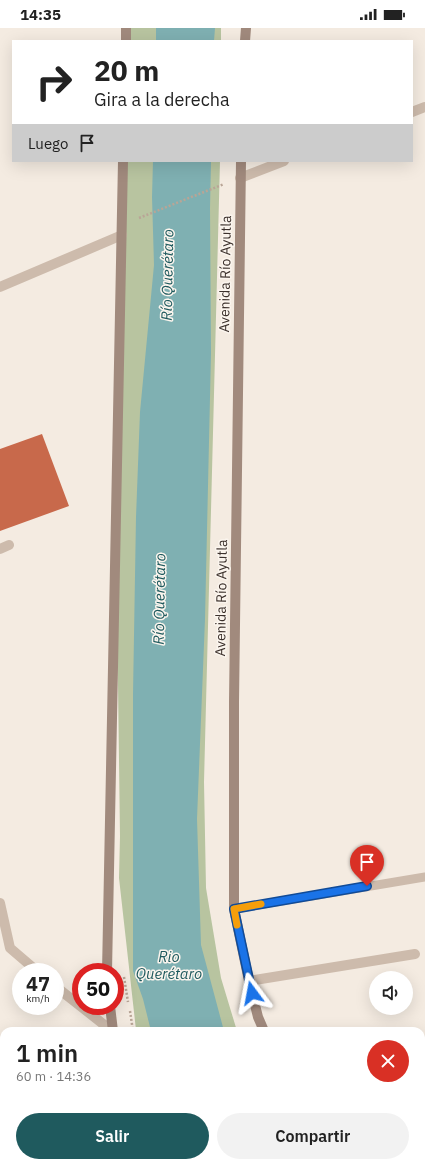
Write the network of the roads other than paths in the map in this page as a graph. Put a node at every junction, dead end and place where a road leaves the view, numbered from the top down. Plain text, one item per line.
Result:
1 (126, 28) edge
2 (246, 28) edge
3 (126, 40) edge
4 (245, 40) edge
5 (425, 107) edge
6 (413, 112) edge
7 (123, 162) edge
8 (240, 162) edge
9 (281, 162) edge
10 (240, 178) junction
11 (122, 235) junction
12 (0, 287) edge
13 (425, 877) edge
14 (0, 903) edge
15 (234, 909) junction
16 (415, 954) dead end
17 (28, 963) edge
18 (107, 963) edge
19 (249, 981) junction
20 (64, 993) edge
21 (111, 1015) edge
22 (108, 1027) edge
23 (113, 1027) edge
24 (262, 1027) edge

1 - 3 main road
2 - 4 main road
5 - 6 street
7 - 11 main road
8 - 10 main road, Avenida Río Ayutla
9 - 10 street
10 - 15 main road, Avenida Río Ayutla
11 - 12 street
11 - 18 main road
13 - 15 lane
14 - 17 street
15 - 19 main road, Avenida Río Ayutla
16 - 19 street
19 - 24 main road, Avenida Río Ayutla
20 - 22 street
21 - 23 main road

